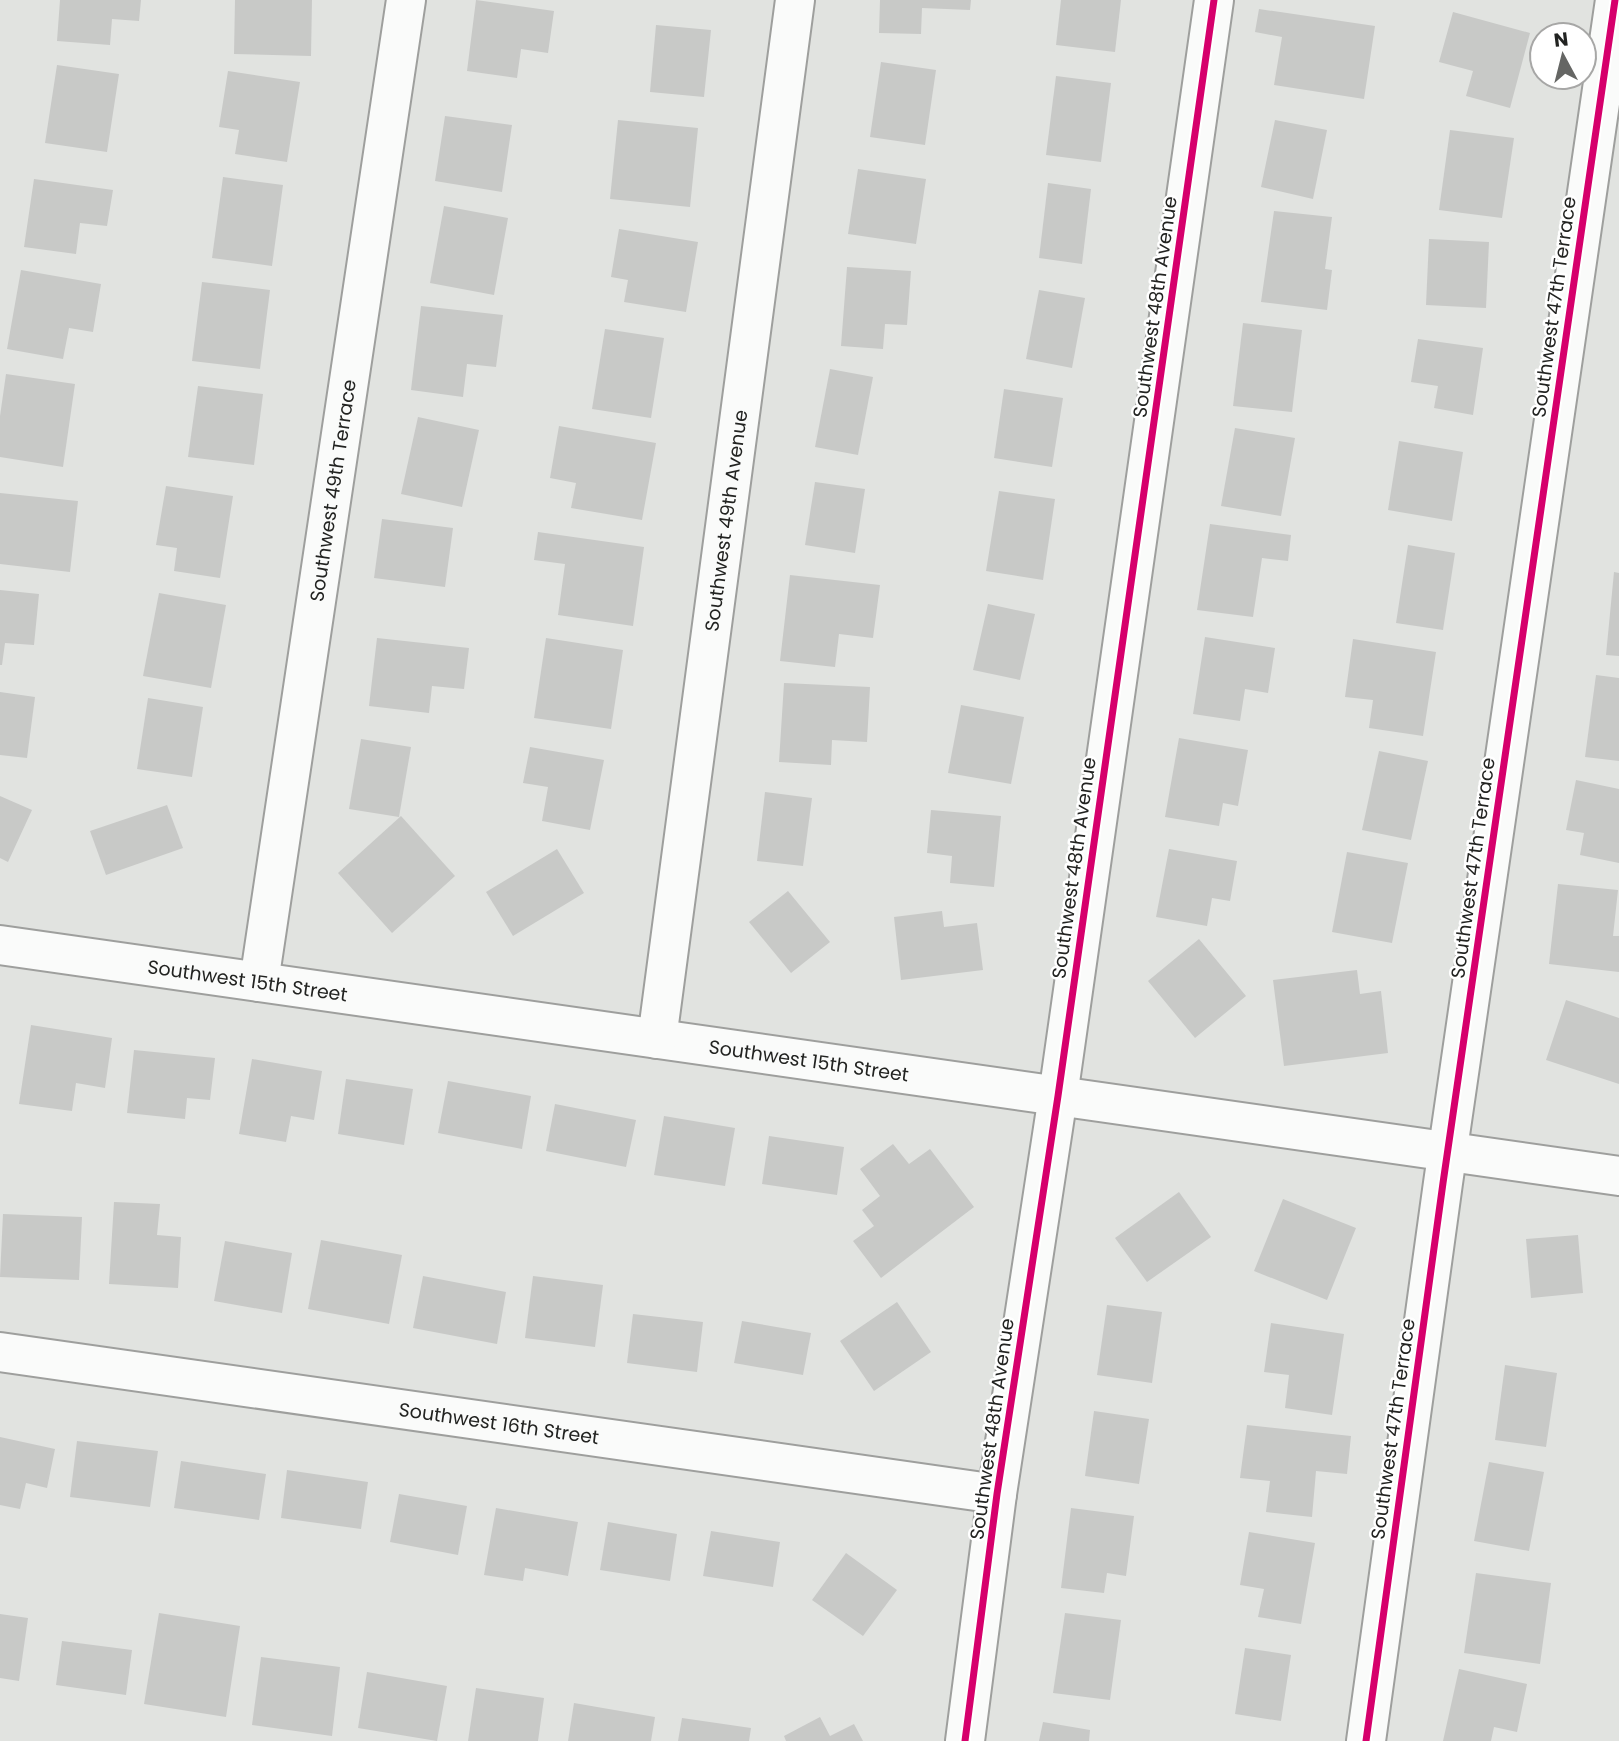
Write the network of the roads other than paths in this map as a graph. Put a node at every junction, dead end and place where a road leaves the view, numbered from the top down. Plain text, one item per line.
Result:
1 (406, 0) edge
2 (795, 0) edge
3 (1214, 0) edge
4 (1615, 0) edge
5 (0, 945) edge
6 (259, 982) junction
7 (657, 1039) junction
8 (1058, 1096) junction
9 (1447, 1151) junction
10 (1619, 1176) edge
11 (0, 1352) edge
12 (997, 1494) junction
13 (965, 1741) edge
14 (1366, 1741) edge

1 - 6 street, Southwest 49th Terrace
2 - 7 street, Southwest 49th Avenue
3 - 8 street, Southwest 48th Avenue
4 - 9 street, Southwest 47th Terrace
5 - 6 street, Southwest 15th Street
6 - 7 street, Southwest 15th Street
7 - 8 street, Southwest 15th Street
8 - 9 street, Southwest 15th Street
8 - 12 street, Southwest 48th Avenue
9 - 10 street, Southwest 15th Street
9 - 14 street, Southwest 47th Terrace
11 - 12 street, Southwest 16th Street
12 - 13 street, Southwest 48th Avenue

